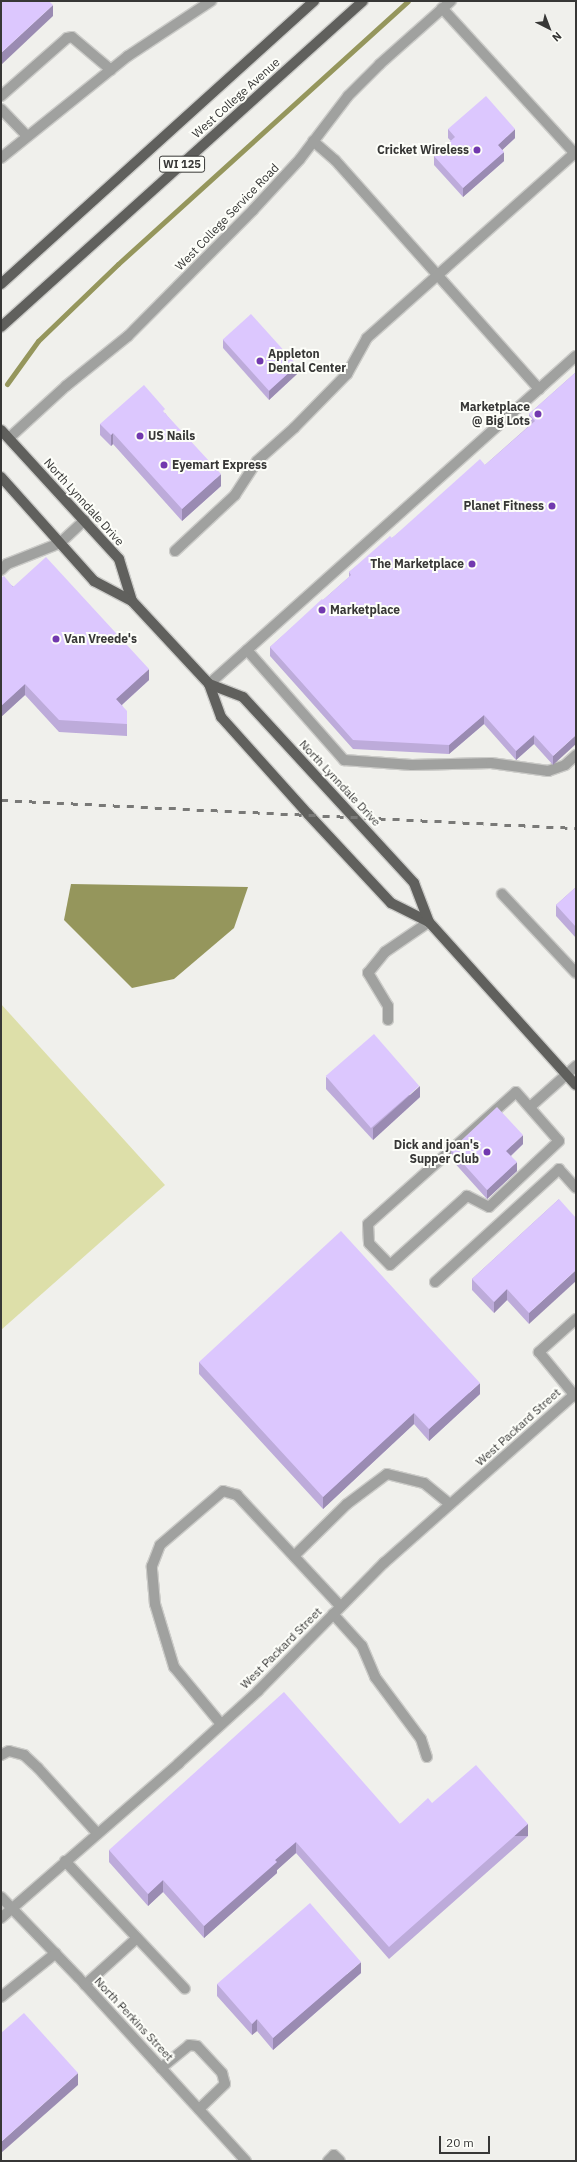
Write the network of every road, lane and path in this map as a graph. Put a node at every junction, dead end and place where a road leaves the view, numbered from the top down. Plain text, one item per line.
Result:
1 (211, 1) edge
2 (314, 1) edge
3 (363, 1) edge
4 (450, 1) edge
5 (442, 8) junction
6 (111, 70) junction
7 (1, 96) edge
8 (1, 109) edge
9 (27, 136) junction
10 (313, 141) junction
11 (575, 153) edge
12 (1, 158) edge
13 (437, 274) junction
14 (1, 284) edge
15 (1, 327) edge
16 (576, 356) edge
17 (539, 389) junction
18 (1, 430) edge
19 (8, 438) junction
20 (1, 477) edge
21 (85, 520) junction
22 (60, 543) junction
23 (175, 551) dead end
24 (3, 564) edge
25 (132, 601) junction
26 (247, 650) junction
27 (209, 684) junction
28 (576, 755) edge
29 (502, 894) dead end
30 (429, 922) junction
31 (576, 973) edge
32 (388, 1020) dead end
33 (576, 1066) edge
34 (567, 1075) junction
35 (576, 1085) edge
36 (530, 1107) junction
37 (576, 1188) edge
38 (435, 1282) dead end
39 (576, 1319) edge
40 (575, 1395) edge
41 (450, 1504) junction
42 (294, 1556) junction
43 (337, 1610) junction
44 (221, 1724) junction
45 (1, 1755) edge
46 (427, 1757) dead end
47 (97, 1833) junction
48 (65, 1861) junction
49 (1, 1897) edge
50 (13, 1907) junction
51 (1, 1918) edge
52 (137, 1938) junction
53 (56, 1953) junction
54 (85, 1985) junction
55 (185, 1989) dead end
56 (1, 1997) edge
57 (161, 2068) junction
58 (199, 2109) junction
59 (246, 2161) edge
60 (328, 2161) edge
61 (340, 2161) edge

1 - 6 street
2 - 14 main road, West College Avenue / WI 125
3 - 15 main road, West College Avenue / WI 125
4 - 5 street, West College Service Road
5 - 10 street, West College Service Road
5 - 11 street
6 - 7 street
6 - 9 street
8 - 9 street
9 - 12 street
10 - 13 street
10 - 19 street, West College Service Road
11 - 13 street
13 - 17 street
13 - 23 street
16 - 17 street
17 - 26 street
18 - 19 main road, North Lynndale Drive
19 - 21 main road, North Lynndale Drive
20 - 22 main road, North Lynndale Drive
21 - 22 street
21 - 25 main road, North Lynndale Drive
22 - 24 street
22 - 25 main road, North Lynndale Drive
25 - 27 main road, North Lynndale Drive
26 - 27 street
26 - 28 street
27 - 30 main road, North Lynndale Drive
27 - 30 main road, North Lynndale Drive
29 - 31 street
30 - 32 street
30 - 34 main road, North Lynndale Drive
33 - 34 street
34 - 35 main road, North Lynndale Drive
34 - 36 street
36 - 36 street
37 - 38 street
39 - 40 street
40 - 41 street, West Packard Street
41 - 42 street
41 - 43 street, West Packard Street
42 - 43 street
42 - 44 street
43 - 44 street, West Packard Street
43 - 46 street
44 - 47 street, West Packard Street
45 - 47 street
47 - 48 street, West Packard Street
48 - 50 street, West Packard Street
48 - 52 street
49 - 50 street, North Perkins Street
50 - 51 street, West Packard Street
50 - 53 street, North Perkins Street
52 - 54 street
52 - 55 street
53 - 54 street, North Perkins Street
53 - 56 street
54 - 57 street, North Perkins Street
57 - 58 street, North Perkins Street
57 - 58 street
58 - 59 street, North Perkins Street
60 - 61 street

